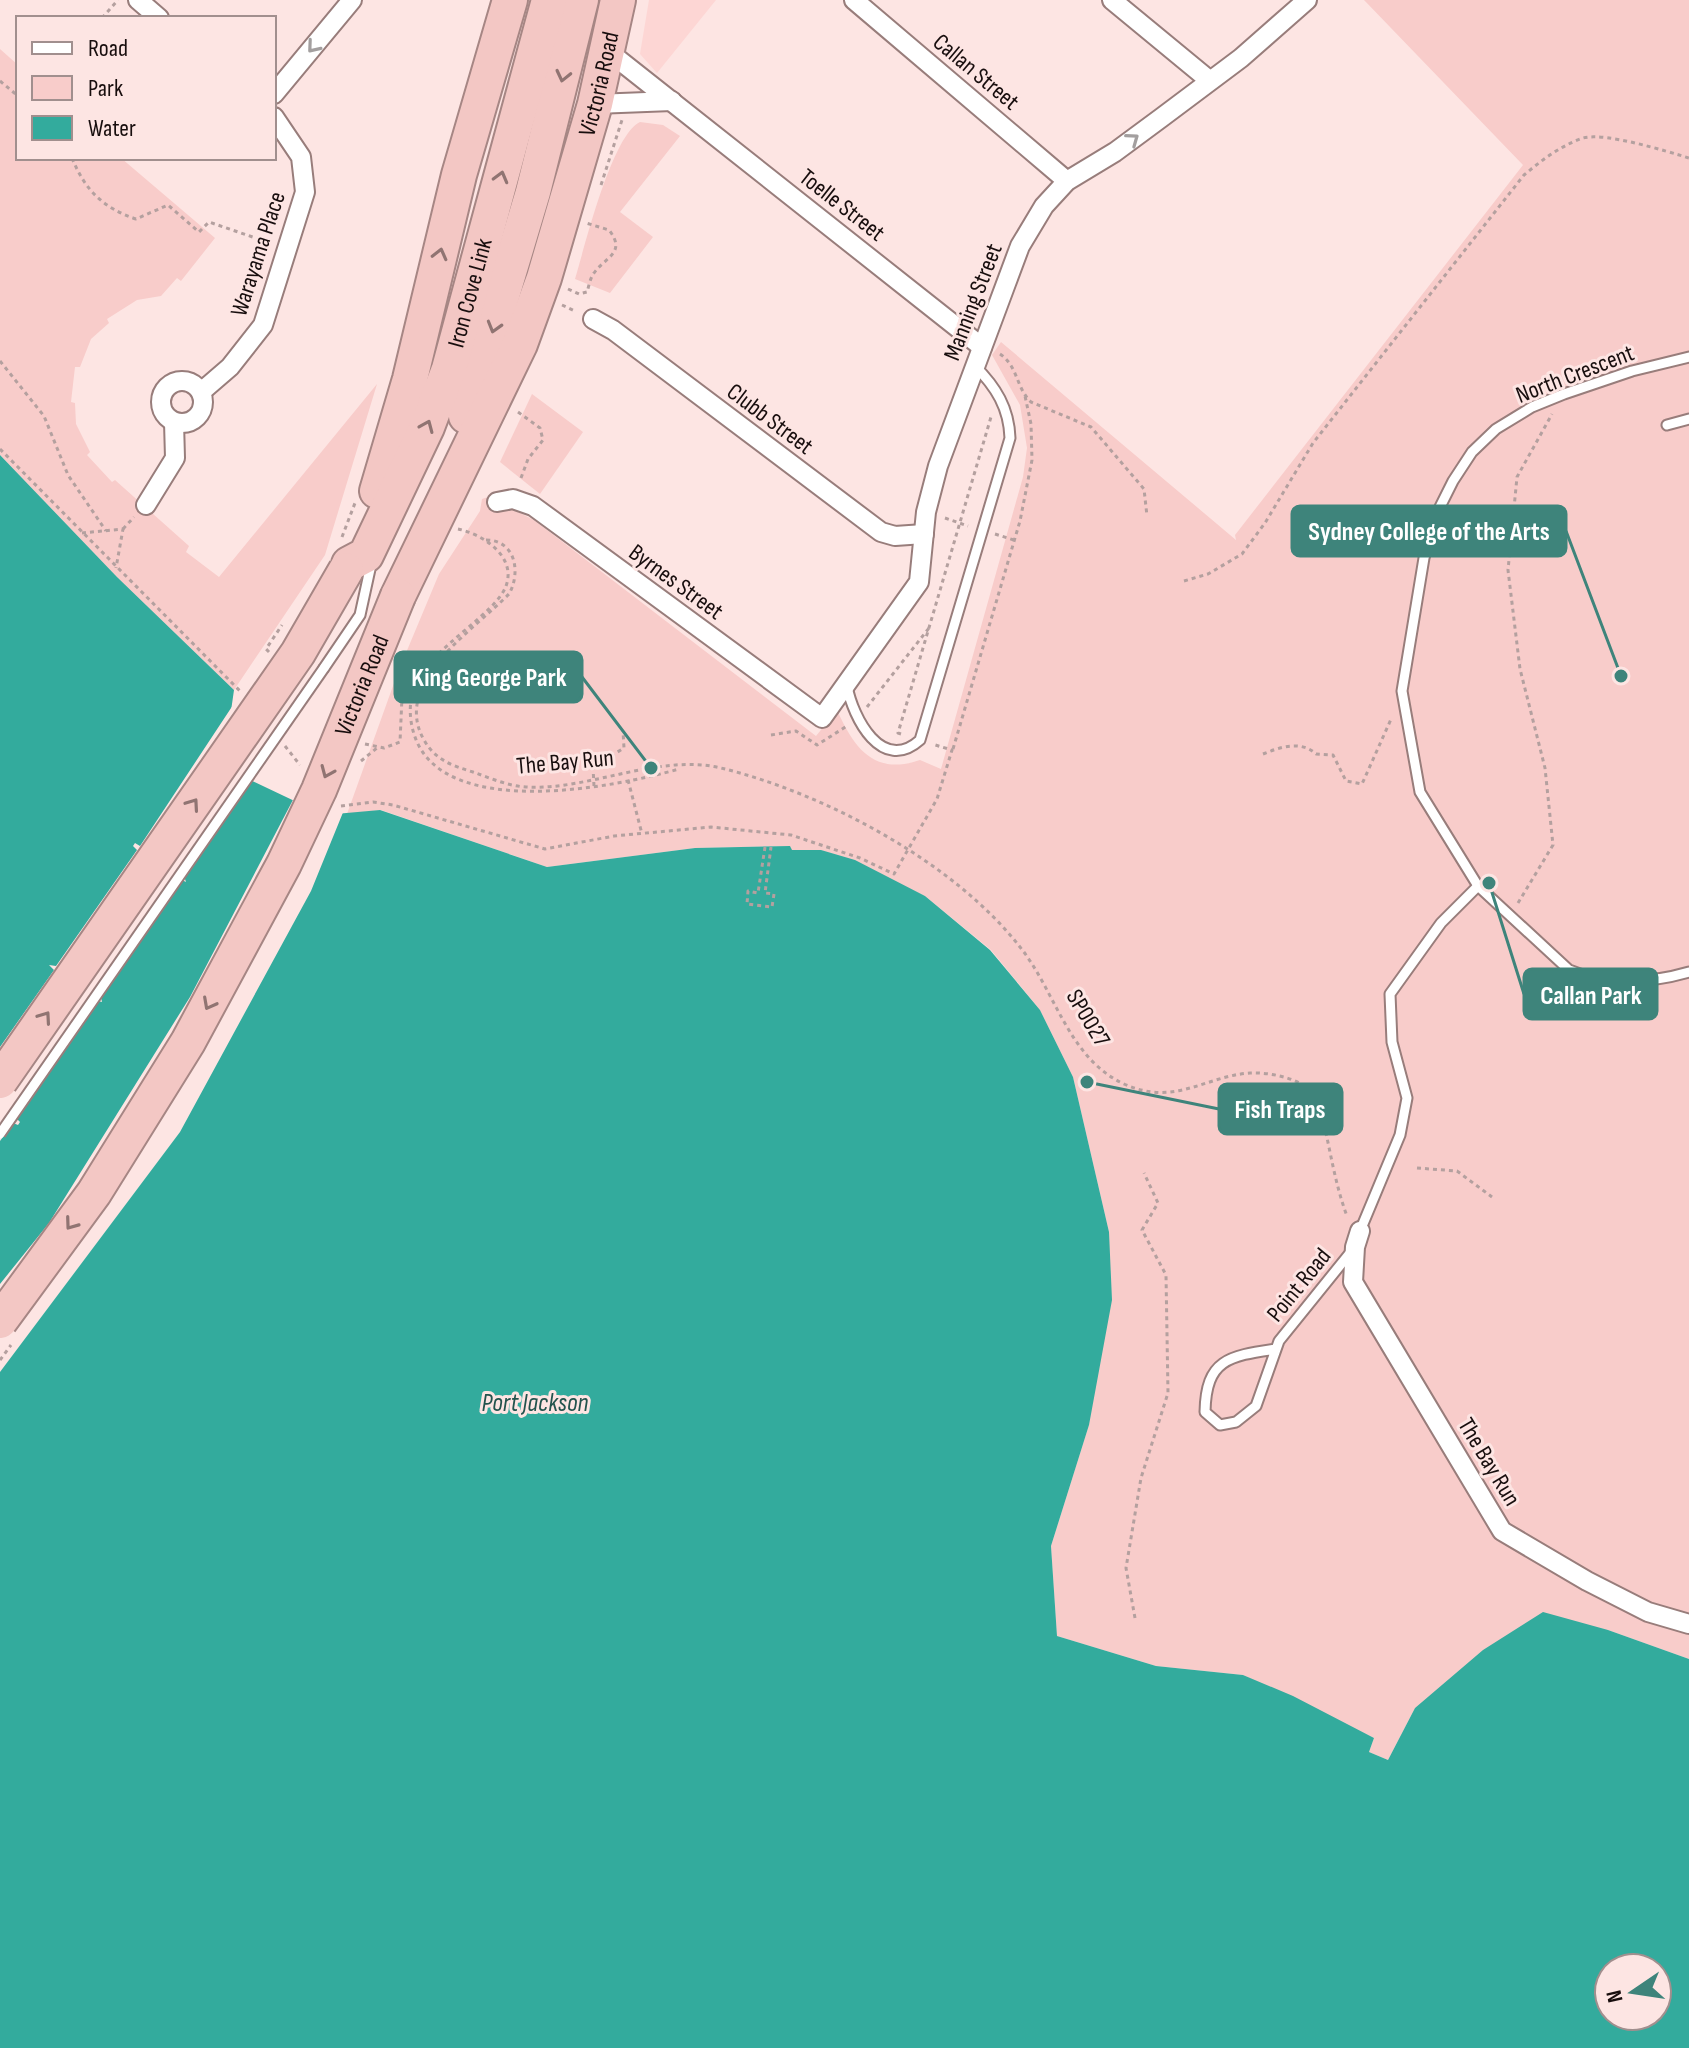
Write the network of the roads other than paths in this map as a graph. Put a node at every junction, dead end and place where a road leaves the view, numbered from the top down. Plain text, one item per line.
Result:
1 (138, 0) edge
2 (352, 0) edge
3 (510, 0) edge
4 (549, 0) edge
5 (581, 0) edge
6 (618, 0) edge
7 (854, 0) edge
8 (1112, 0) edge
9 (1307, 0) edge
10 (157, 16) edge
11 (609, 52) junction
12 (1209, 80) junction
13 (276, 92) edge
14 (672, 101) junction
15 (595, 104) junction
16 (276, 120) edge
17 (1067, 181) junction
18 (593, 319) dead end
19 (982, 347) junction
20 (1689, 357) edge
21 (975, 366) junction
22 (201, 392) junction
23 (1689, 419) edge
24 (174, 422) junction
25 (1667, 425) dead end
26 (497, 502) dead end
27 (146, 505) dead end
28 (924, 534) junction
29 (374, 578) junction
30 (847, 685) junction
31 (822, 718) joint
32 (1478, 886) junction
33 (1689, 972) edge
34 (0, 1081) edge
35 (0, 1134) edge
36 (1357, 1239) junction
37 (0, 1321) edge
38 (1276, 1349) junction
39 (1689, 1624) edge

1 - 10 street
2 -> 13 street
29 -> 3 highway, Victoria Road
29 -> 4 highway, Iron Cove Link
5 -> 29 highway, Iron Cove Link
6 - 11 highway, Victoria Road
7 - 17 street, Callan Street
8 - 12 street
9 - 12 street, Manning Street
11 - 14 street, Toelle Street
11 - 15 highway, Victoria Road
17 -> 12 street, Manning Street
14 - 15 street
14 - 19 street, Toelle Street
15 - 29 highway, Victoria Road
16 - 22 street, Warayama Place
17 - 19 street, Manning Street
18 - 28 street, Clubb Street
19 - 21 street, Manning Street
20 - 32 lane, North Crescent
21 - 28 street, Manning Street
21 - 30 lane
22 - 24 street, Warayama Place
22 - 24 street
23 - 25 lane
24 - 27 street
26 - 31 street, Byrnes Street
28 - 30 street, Manning Street
34 -> 29 highway, Victoria Road, bridge
29 - 35 lane, bridge
29 -> 37 highway, Victoria Road, bridge
30 - 31 street, Manning Street
32 - 33 lane, North Crescent
32 - 36 lane, Point Road
36 - 38 lane, Point Road
36 - 39 street, The Bay Run
38 - 38 lane, Point Road

